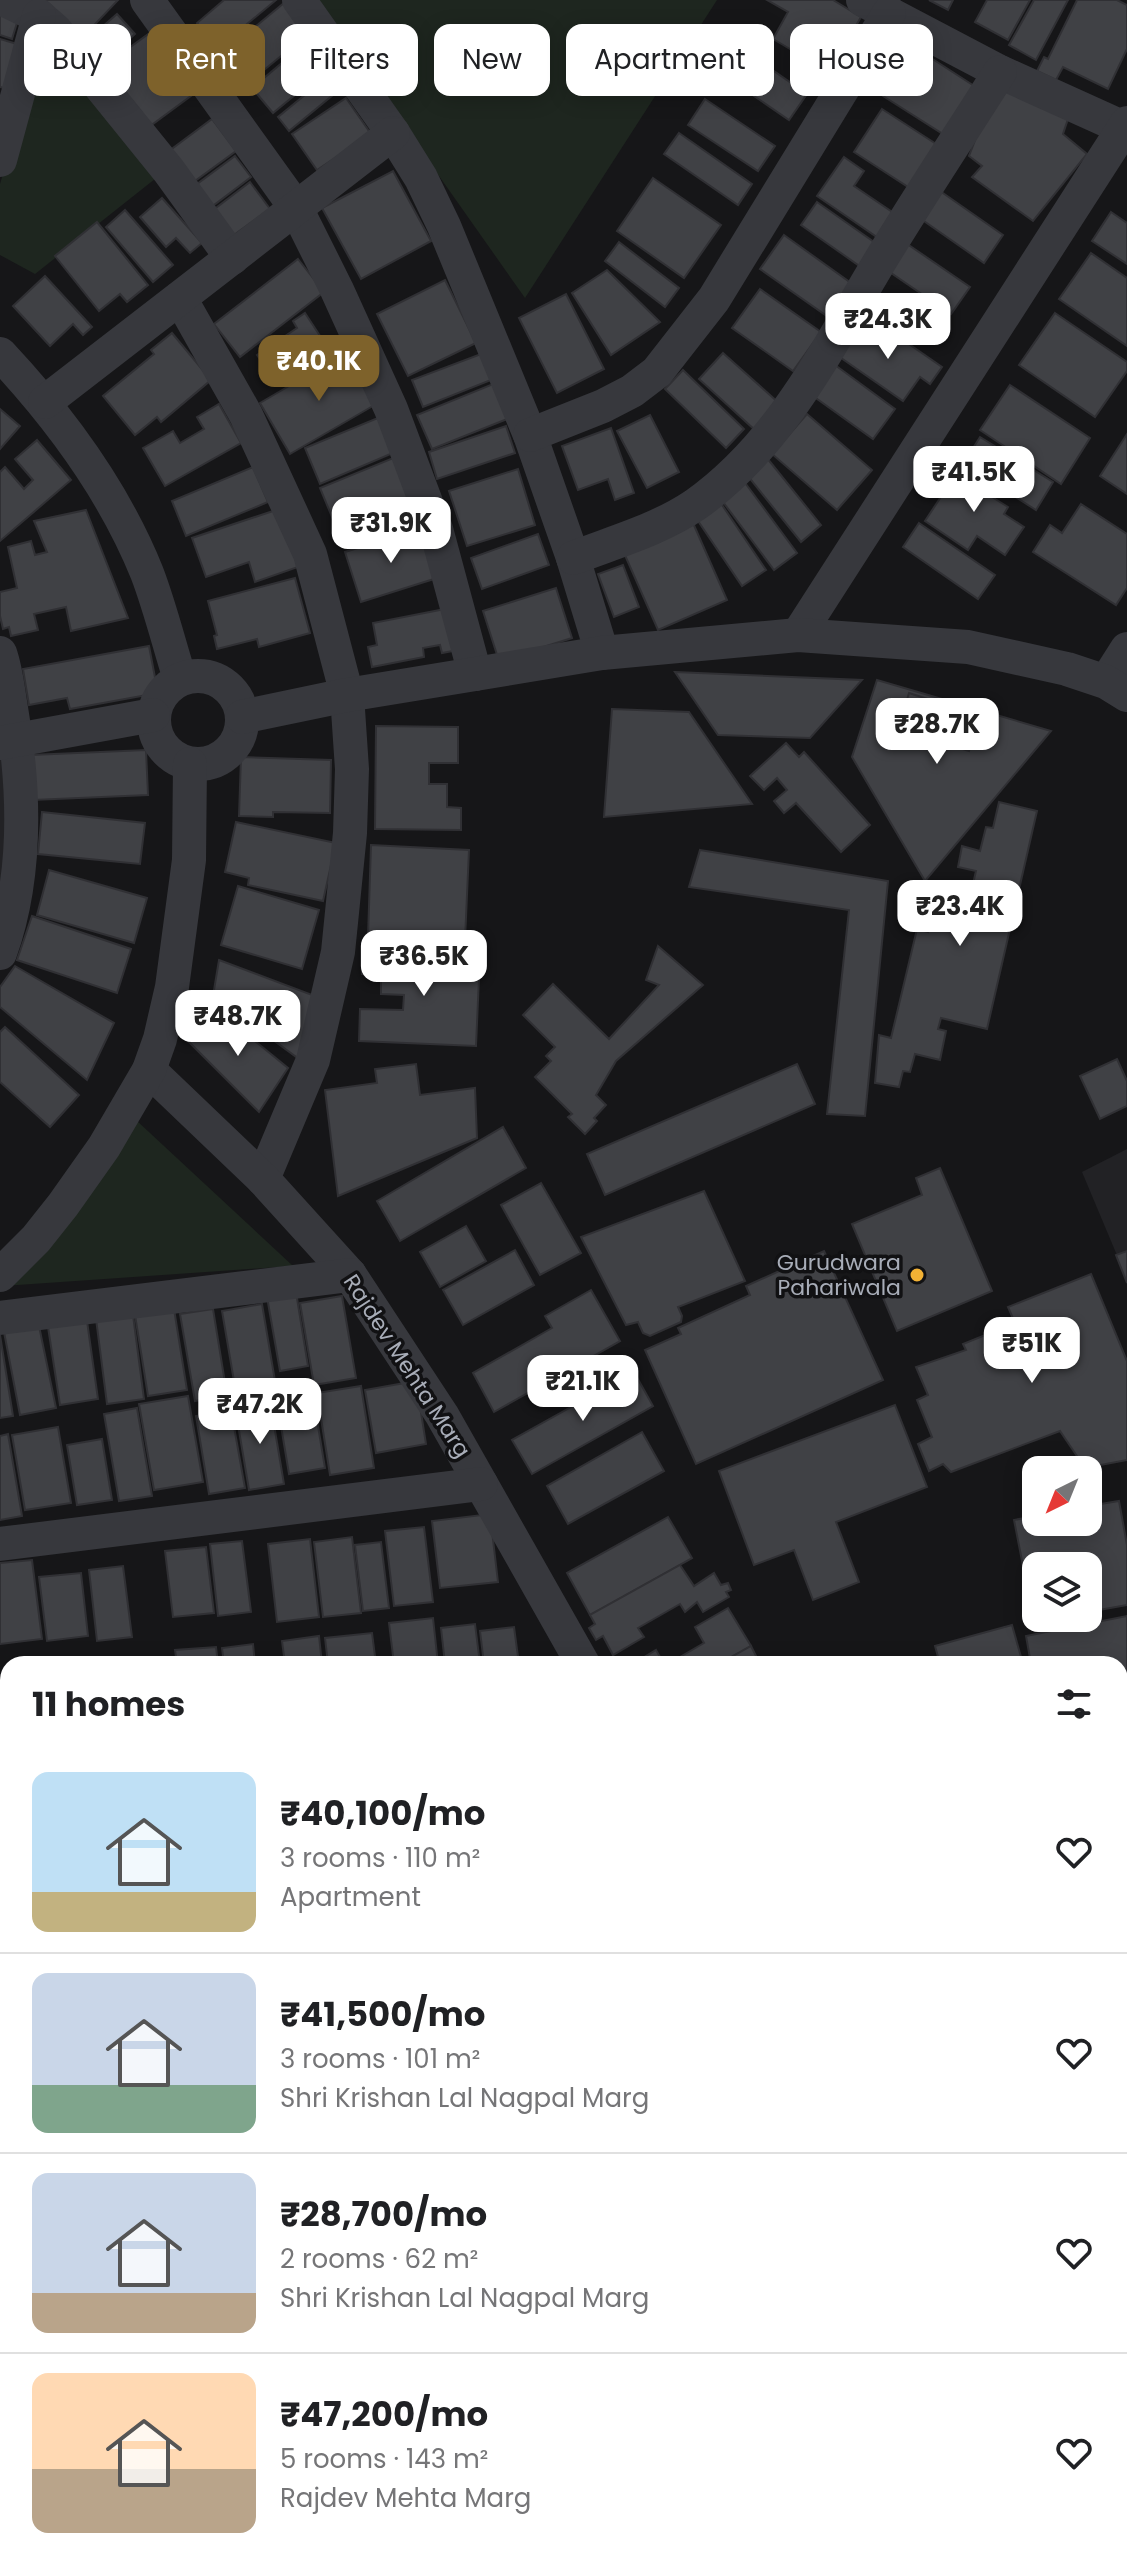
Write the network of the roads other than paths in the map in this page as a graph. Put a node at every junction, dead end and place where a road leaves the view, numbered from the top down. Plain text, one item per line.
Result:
1 (5, 0) edge
2 (147, 0) edge
3 (299, 0) edge
4 (876, 7) edge
5 (39, 16) junction
6 (1000, 72) junction
7 (1125, 126) edge
8 (393, 133) junction
9 (0, 160) edge
10 (296, 208) junction
11 (232, 258) junction
12 (180, 298) junction
13 (0, 354) edge
14 (45, 402) junction
15 (530, 435) junction
16 (573, 558) junction
17 (798, 635) junction
18 (1127, 649) edge
19 (0, 653) edge
20 (602, 653) junction
21 (475, 674) junction
22 (180, 679) junction
23 (1116, 688) edge
24 (347, 695) junction
25 (153, 715) junction
26 (242, 717) junction
27 (8, 742) edge
28 (190, 764) junction
29 (0, 953) edge
30 (149, 1070) junction
31 (263, 1179) junction
32 (0, 1275) edge
33 (350, 1275) junction
34 (0, 1318) edge
35 (481, 1484) junction
36 (0, 1544) edge
37 (578, 1656) edge

1 - 5 street
2 - 10 street
3 - 8 street
4 - 6 street
4 - 15 street
5 - 9 street
5 - 11 street
6 - 7 street
6 - 16 street
7 - 17 street
8 - 10 street
8 - 15 street
10 - 11 street
10 - 21 street
11 - 12 street
12 - 14 street
12 - 24 street
13 - 14 street
14 - 22 street
15 - 16 street
16 - 20 street
17 - 20 street
17 - 23 street
18 - 23 street
19 - 27 street
20 - 21 street
21 - 24 street
22 - 25 street
22 - 26 street
24 - 26 street
24 - 31 street
25 - 27 street
25 - 28 street
26 - 28 street
27 - 29 street
28 - 30 street
30 - 31 street, Rajdev Mehta Marg
30 - 32 street
31 - 33 street, Rajdev Mehta Marg
33 - 34 street
33 - 35 street, Rajdev Mehta Marg
35 - 36 street
35 - 37 street, Rajdev Mehta Marg

